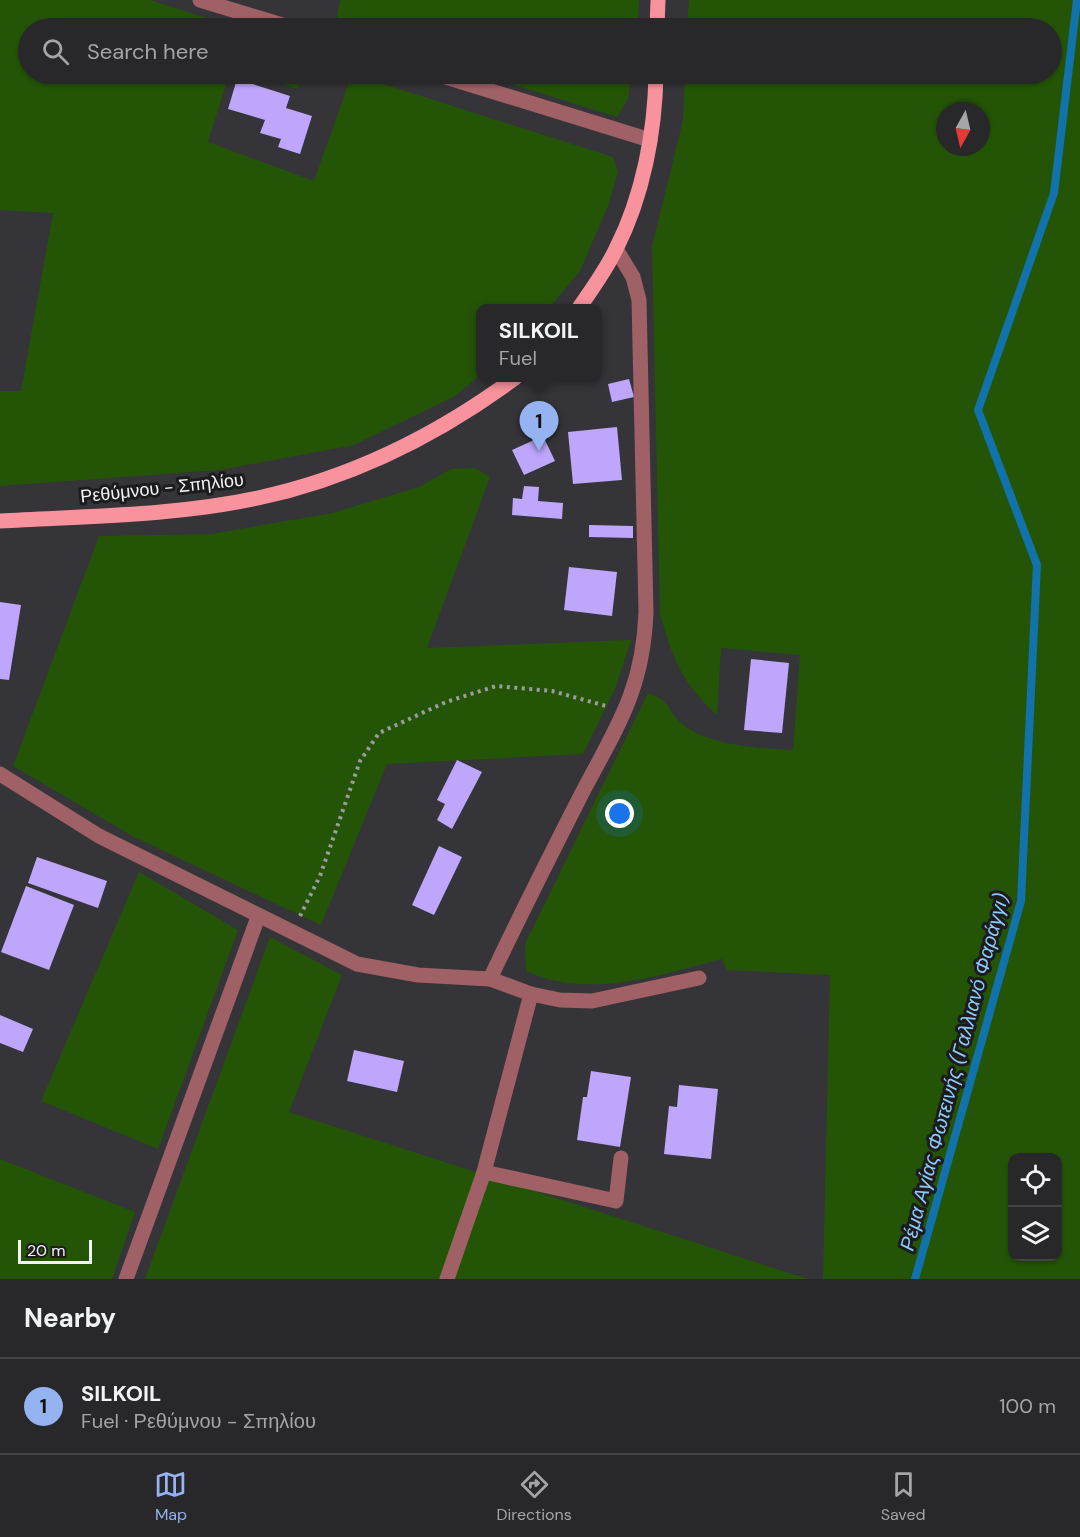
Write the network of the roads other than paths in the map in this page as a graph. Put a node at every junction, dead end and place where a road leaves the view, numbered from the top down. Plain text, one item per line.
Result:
1 (200, 0) edge
2 (658, 0) edge
3 (259, 18) edge
4 (657, 18) edge
5 (468, 84) edge
6 (655, 84) edge
7 (650, 140) junction
8 (616, 249) junction
9 (582, 304) edge
10 (509, 382) edge
11 (0, 521) edge
12 (0, 776) edge
13 (258, 917) junction
14 (699, 978) dead end
15 (490, 979) junction
16 (531, 994) junction
17 (621, 1158) dead end
18 (484, 1172) junction
19 (126, 1279) edge
20 (447, 1279) edge

1 - 3 street
2 - 4 main road
5 - 7 street
6 - 7 main road
7 - 8 main road
8 - 9 main road
8 - 15 street
10 - 11 main road, Ρεθύμνου - Σπηλίου
12 - 13 street
13 - 15 street
13 - 19 street
14 - 16 street
15 - 16 street
16 - 18 street
17 - 18 street
18 - 20 street

